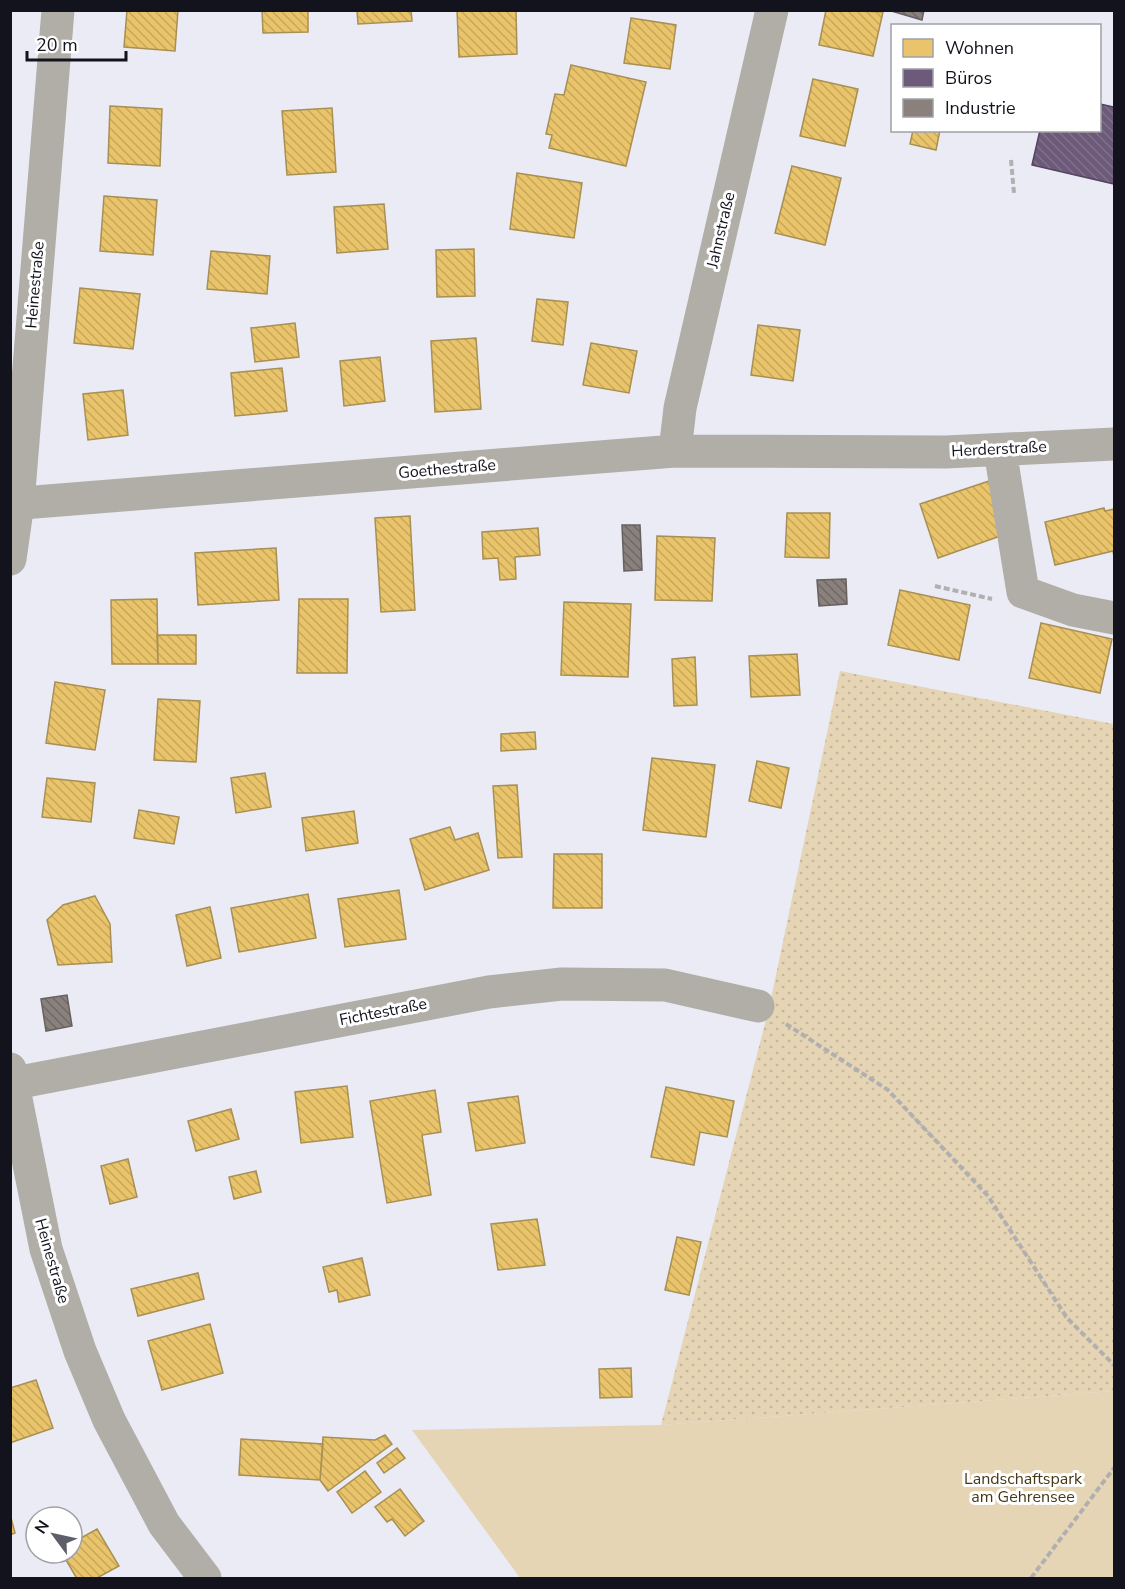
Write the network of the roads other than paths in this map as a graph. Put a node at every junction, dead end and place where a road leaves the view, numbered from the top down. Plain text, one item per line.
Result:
1 (58, 10) edge
2 (772, 10) edge
3 (1114, 444) edge
4 (1000, 450) junction
5 (675, 451) junction
6 (884, 452) joint
7 (14, 504) edge
8 (10, 559) edge
9 (1114, 618) edge
10 (758, 1006) road end
11 (11, 1079) edge
12 (205, 1578) edge

1 - 7 street, Heinestraße
2 - 5 street, Jahnstraße
3 - 4 street, Herderstraße
4 - 6 street, Herderstraße
4 - 9 street
5 - 6 street, Goethestraße
5 - 7 street, Goethestraße
7 - 8 street, Heinestraße
10 - 11 street, Fichtestraße
11 - 12 street, Heinestraße

